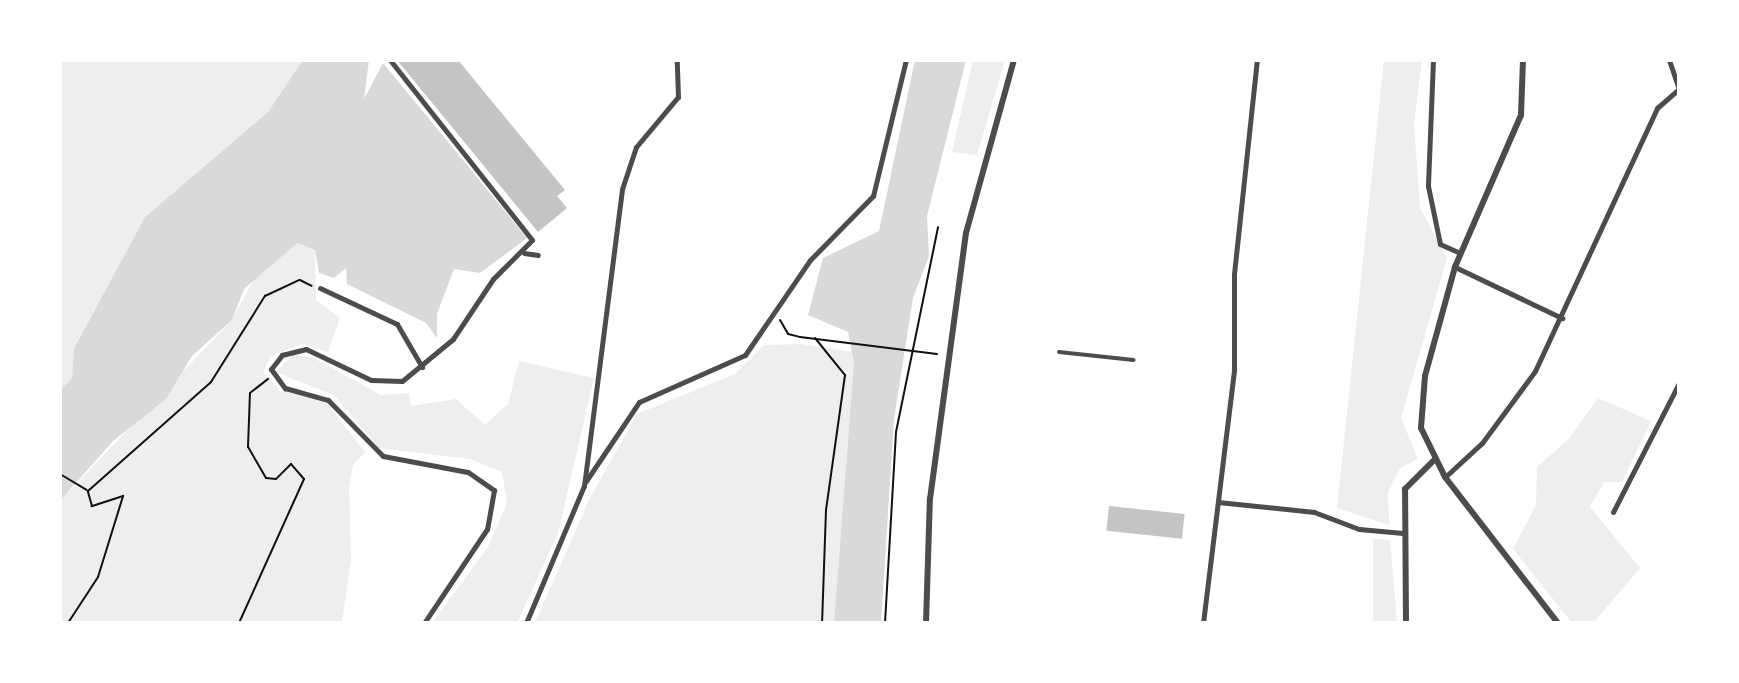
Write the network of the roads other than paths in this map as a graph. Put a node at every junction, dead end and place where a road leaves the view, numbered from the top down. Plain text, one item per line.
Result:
1 (390, 60) edge
2 (677, 60) edge
3 (906, 60) edge
4 (1014, 60) edge
5 (1257, 60) edge
6 (1433, 60) edge
7 (1523, 60) edge
8 (1669, 60) edge
9 (1679, 89) edge
10 (524, 253) junction
11 (1460, 253) junction
12 (538, 255) dead end
13 (1455, 267) junction
14 (320, 288) road end
15 (1562, 318) junction
16 (1059, 352) dead end
17 (1134, 360) dead end
18 (422, 367) junction
19 (1679, 383) edge
20 (1434, 460) junction
21 (1445, 477) junction
22 (584, 486) junction
23 (1218, 502) junction
24 (1613, 512) dead end
25 (1403, 533) junction
26 (424, 623) edge
27 (526, 623) edge
28 (926, 623) edge
29 (1203, 623) edge
30 (1406, 623) edge
31 (1558, 623) edge

1 - 10 street
2 - 22 street
3 - 22 street
4 - 28 street
5 - 23 street
6 - 11 street
7 - 11 street
8 - 9 street
9 - 15 street
10 - 12 street
10 - 18 street
11 - 13 street
13 - 15 street
13 - 20 street
14 - 18 street
15 - 21 street
16 - 17 street
18 - 26 street
19 - 24 street
20 - 21 street
20 - 25 street
21 - 31 street
22 - 27 street
23 - 25 street
23 - 29 street
25 - 30 street

